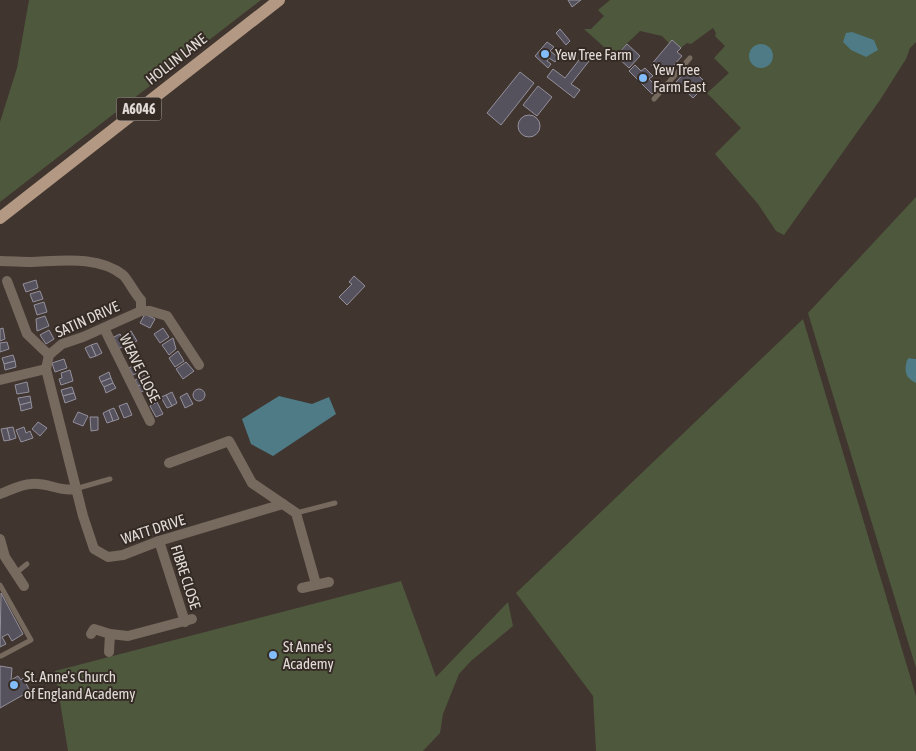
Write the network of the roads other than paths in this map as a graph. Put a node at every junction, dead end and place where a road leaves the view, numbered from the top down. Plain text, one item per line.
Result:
1 (278, 0) edge
2 (690, 58) dead end
3 (654, 99) dead end
4 (0, 218) edge
5 (0, 261) edge
6 (8, 281) dead end
7 (140, 311) junction
8 (104, 328) junction
9 (49, 355) junction
10 (199, 365) dead end
11 (46, 370) junction
12 (0, 380) edge
13 (150, 421) dead end
14 (170, 463) dead end
15 (110, 479) dead end
16 (75, 489) junction
17 (0, 494) edge
18 (335, 503) dead end
19 (283, 504) junction
20 (296, 513) junction
21 (0, 539) edge
22 (159, 542) junction
23 (27, 564) dead end
24 (16, 573) junction
25 (329, 582) dead end
26 (316, 584) junction
27 (0, 586) edge
28 (24, 586) dead end
29 (302, 588) dead end
30 (91, 634) dead end
31 (110, 634) junction
32 (109, 652) dead end
33 (1, 656) edge

1 - 4 main road, HOLLIN LANE / A6046
2 - 3 lane
5 - 7 street, SATIN DRIVE
6 - 9 street
7 - 8 street, SATIN DRIVE
7 - 10 street, SATIN DRIVE
8 - 9 street, SATIN DRIVE
8 - 13 street, WEAVE CLOSE
9 - 11 street, SATIN DRIVE
11 - 12 street
11 - 16 street, WATT DRIVE
14 - 19 street
15 - 16 lane
16 - 17 street
16 - 22 street, WATT DRIVE
18 - 20 lane
19 - 20 street
19 - 22 street, WATT DRIVE
20 - 26 street
21 - 24 street
22 - 31 street, FIBRE CLOSE
23 - 24 lane
24 - 28 street
25 - 26 street
26 - 29 street
27 - 33 lane
30 - 31 street, FIBRE CLOSE
31 - 32 street

